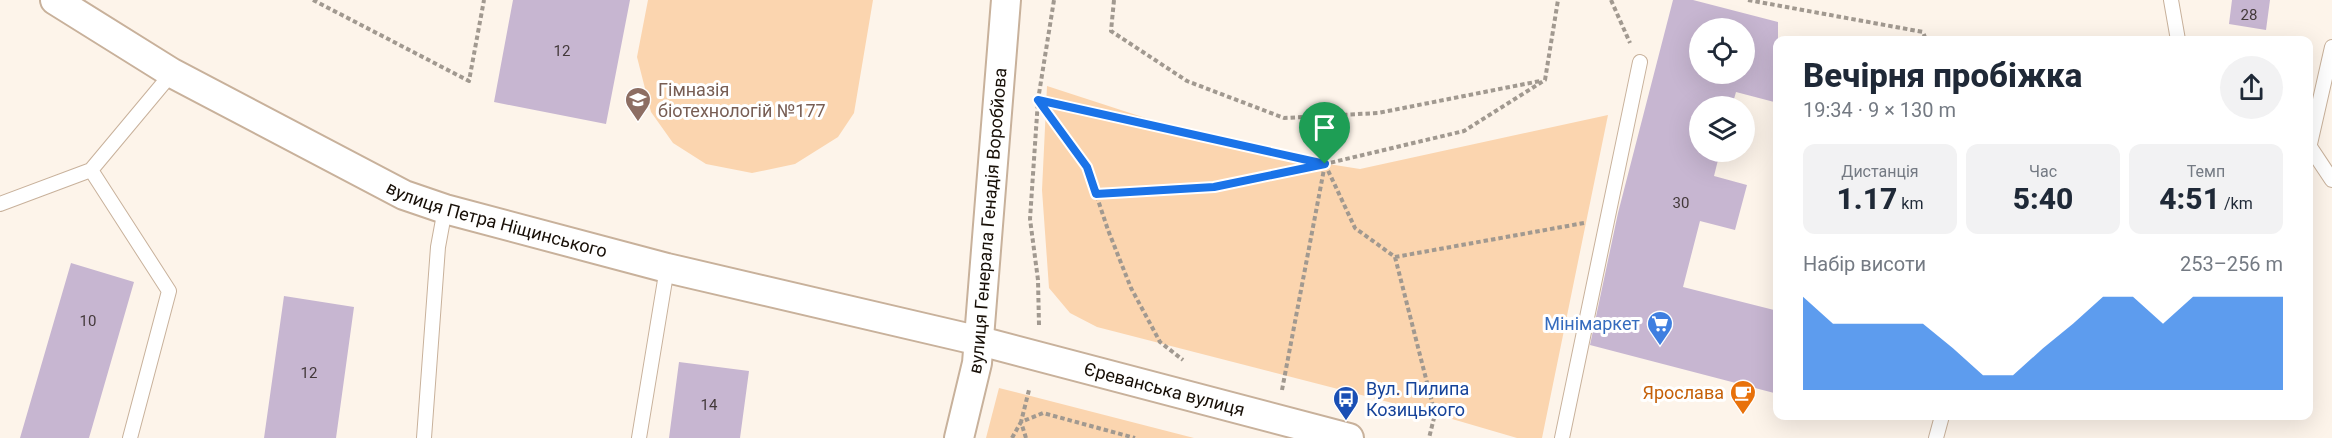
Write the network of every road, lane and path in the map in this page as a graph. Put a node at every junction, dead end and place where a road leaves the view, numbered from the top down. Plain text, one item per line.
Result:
1 (55, 0) edge
2 (313, 0) edge
3 (484, 0) edge
4 (1006, 0) edge
5 (1054, 0) edge
6 (1114, 0) edge
7 (1558, 0) edge
8 (1611, 0) edge
9 (1748, 0) edge
10 (2171, 0) edge
11 (1924, 36) edge
12 (2177, 36) edge
13 (2332, 47) edge
14 (1640, 62) joint
15 (172, 73) junction
16 (1545, 80) junction
17 (1038, 100) junction
18 (2313, 127) edge
19 (2313, 150) edge
20 (1325, 164) junction
21 (91, 170) junction
22 (2332, 180) edge
23 (1096, 194) junction
24 (0, 204) edge
25 (445, 209) junction
26 (1608, 218) junction
27 (1395, 257) junction
28 (667, 268) junction
29 (1039, 329) dead end
30 (980, 340) junction
31 (1185, 362) dead end
32 (1029, 390) dead end
33 (1282, 390) dead end
34 (1941, 420) edge
35 (1021, 422) junction
36 (130, 438) edge
37 (424, 438) edge
38 (639, 438) edge
39 (959, 438) edge
40 (1012, 438) edge
41 (1026, 438) edge
42 (1135, 438) edge
43 (1349, 438) edge
44 (1429, 438) edge
45 (1562, 438) edge
46 (1936, 438) edge

1 - 15 street, вулиця Петра Ніщинського
2 - 3 path
4 - 30 street, вулиця Генерала Генадія Воробйова
5 - 17 path
6 - 16 path
7 - 16 path
8 - 14 path
9 - 11 path
10 - 12 lane
13 - 18 lane
14 - 26 lane
15 - 21 lane
15 - 25 street, вулиця Петра Ніщинського
16 - 20 path
17 - 20 path
17 - 23 path
17 - 29 path
19 - 22 lane
20 - 23 path
20 - 27 path
20 - 33 path
21 - 24 lane
21 - 36 lane
23 - 31 path
25 - 28 street, вулиця Петра Ніщинського
25 - 37 lane
26 - 27 path
26 - 45 lane
27 - 44 path
28 - 30 street, вулиця Петра Ніщинського
28 - 38 lane
30 - 39 street, вулиця Генерала Генадія Воробйова
30 - 43 street, Єреванська вулиця
32 - 35 path
34 - 46 lane
35 - 40 path
35 - 41 path
35 - 42 path

